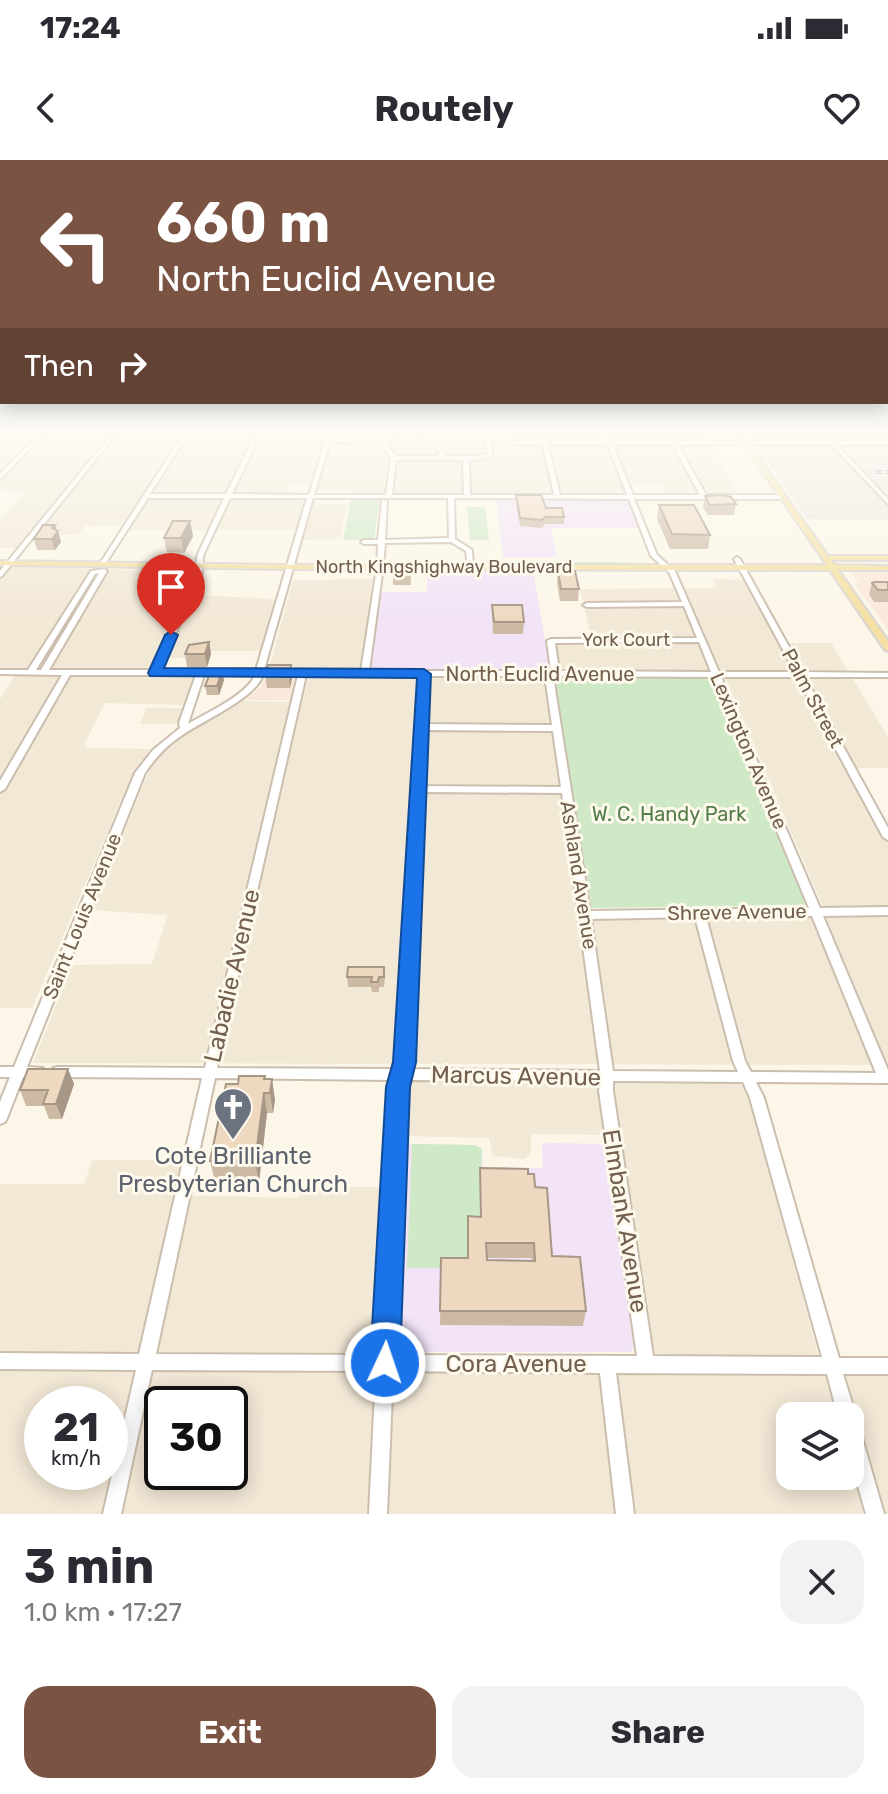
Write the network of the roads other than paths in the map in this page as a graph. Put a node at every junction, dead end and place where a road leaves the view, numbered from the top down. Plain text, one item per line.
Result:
1 (64, 494) edge
2 (387, 494) edge
3 (630, 494) edge
4 (702, 494) edge
5 (779, 494) edge
6 (145, 496) joint
7 (229, 496) junction
8 (310, 496) junction
9 (467, 496) joint
10 (557, 496) joint
11 (451, 497) junction
12 (631, 497) junction
13 (704, 497) junction
14 (781, 497) junction
15 (386, 498) junction
16 (452, 540) junction
17 (380, 541) junction
18 (364, 542) dead end
19 (0, 555) edge
20 (888, 558) edge
21 (658, 559) junction
22 (8, 561) edge
23 (105, 561) junction
24 (827, 562) junction
25 (200, 563) junction
26 (290, 563) junction
27 (471, 563) junction
28 (739, 563) junction
29 (380, 567) junction
30 (667, 567) junction
31 (888, 568) edge
32 (0, 575) edge
33 (687, 604) junction
34 (587, 605) dead end
35 (702, 640) junction
36 (551, 641) joint
37 (888, 648) edge
38 (0, 672) edge
39 (31, 672) junction
40 (44, 672) junction
41 (68, 672) junction
42 (155, 673) junction
43 (201, 673) junction
44 (260, 673) junction
45 (303, 673) junction
46 (365, 673) junction
47 (424, 674) junction
48 (552, 674) junction
49 (717, 675) junction
50 (800, 675) junction
51 (888, 675) edge
52 (422, 727) junction
53 (557, 728) junction
54 (185, 729) junction
55 (0, 789) edge
56 (419, 789) junction
57 (566, 790) junction
58 (888, 837) edge
59 (815, 910) junction
60 (888, 911) edge
61 (699, 913) junction
62 (585, 915) junction
63 (0, 1072) edge
64 (20, 1072) junction
65 (210, 1072) junction
66 (401, 1074) junction
67 (607, 1077) junction
68 (747, 1077) junction
69 (886, 1078) edge
70 (0, 1118) edge
71 (0, 1361) edge
72 (146, 1362) junction
73 (385, 1363) junction
74 (607, 1365) junction
75 (646, 1365) junction
76 (832, 1366) junction
77 (888, 1366) edge
78 (843, 1402) edge
79 (864, 1476) edge
80 (112, 1514) edge
81 (378, 1514) edge
82 (625, 1514) edge
83 (875, 1514) edge

1 - 22 street
2 - 15 street
3 - 12 street, Lexington Avenue
4 - 13 street
5 - 14 main road
6 - 7 street
6 - 23 street
7 - 8 street
7 - 25 street
8 - 15 street
8 - 26 street, Saint Louis Avenue
9 - 10 street
9 - 11 street
10 - 12 street
11 - 15 street
11 - 16 street
12 - 13 street
12 - 21 street, Lexington Avenue
13 - 14 street
14 - 24 main road
15 - 17 street
16 - 17 street
16 - 27 street
17 - 18 street
17 - 29 street
19 - 22 main road, North Kingshighway Boulevard
20 - 24 main road, North Kingshighway Boulevard
21 - 27 main road, North Kingshighway Boulevard
21 - 28 main road, North Kingshighway Boulevard
21 - 30 street, Lexington Avenue
22 - 23 main road, North Kingshighway Boulevard
22 - 32 street
23 - 25 main road, North Kingshighway Boulevard
24 - 28 main road, North Kingshighway Boulevard
24 - 31 main road, North Kingshighway Boulevard
24 - 37 main road
25 - 26 main road, North Kingshighway Boulevard
25 - 42 street
26 - 29 main road, North Kingshighway Boulevard
26 - 44 street, Saint Louis Avenue
27 - 29 main road, North Kingshighway Boulevard
27 - 30 main road, North Kingshighway Boulevard
28 - 30 main road, North Kingshighway Boulevard
28 - 50 street, Palm Street
29 - 46 street
30 - 33 street, Lexington Avenue
33 - 34 street
33 - 35 street, Lexington Avenue
35 - 36 street, York Court
35 - 49 street, Lexington Avenue
36 - 48 street, Ashland Avenue
38 - 39 street, North Euclid Avenue
39 - 40 street, North Euclid Avenue
39 - 40 street
40 - 41 street, North Euclid Avenue
41 - 42 street, North Euclid Avenue
41 - 55 street
42 - 43 street, North Euclid Avenue
43 - 44 street, North Euclid Avenue
43 - 54 street
44 - 45 street, North Euclid Avenue
44 - 54 street, Saint Louis Avenue
45 - 46 street, North Euclid Avenue
45 - 65 street, Labadie Avenue
46 - 47 street, North Euclid Avenue
47 - 48 street, North Euclid Avenue
47 - 52 street
48 - 49 street, North Euclid Avenue
48 - 53 street, Ashland Avenue
49 - 50 street, North Euclid Avenue
49 - 59 street, Lexington Avenue
50 - 51 street, North Euclid Avenue
50 - 58 street, Palm Street
52 - 53 street
52 - 56 street
53 - 57 street, Ashland Avenue
54 - 64 street, Saint Louis Avenue
56 - 57 street
56 - 66 street
57 - 62 street, Ashland Avenue
59 - 60 street, Shreve Avenue
59 - 61 street, Shreve Avenue
59 - 69 street, Lexington Avenue
61 - 62 street, Shreve Avenue
61 - 68 street
62 - 67 street, Ashland Avenue
63 - 64 street, Marcus Avenue
64 - 65 street, Marcus Avenue
64 - 70 street, Saint Louis Avenue
65 - 66 street, Marcus Avenue
65 - 72 street, Labadie Avenue
66 - 67 street, Marcus Avenue
66 - 73 street
67 - 68 street, Marcus Avenue
67 - 75 street, Elmbank Avenue
68 - 69 street, Marcus Avenue
68 - 76 street
71 - 72 street, Cora Avenue
72 - 73 street, Cora Avenue
72 - 80 street, Labadie Avenue
73 - 74 street, Cora Avenue
73 - 81 street
74 - 75 street, Cora Avenue
74 - 82 street
75 - 76 street, Cora Avenue
76 - 77 street, Cora Avenue
76 - 78 street
79 - 83 street

